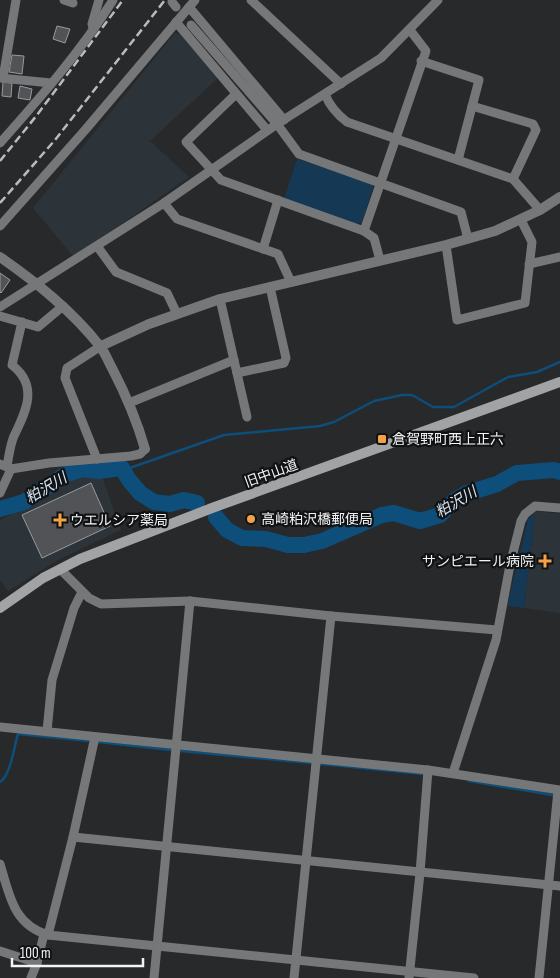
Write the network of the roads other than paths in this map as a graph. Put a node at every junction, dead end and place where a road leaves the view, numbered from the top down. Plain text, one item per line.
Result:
1 (16, 0) edge
2 (99, 0) edge
3 (113, 0) edge
4 (250, 0) edge
5 (438, 0) edge
6 (192, 4) edge
7 (176, 22) junction
8 (191, 25) dead end
9 (93, 30) junction
10 (410, 30) junction
11 (422, 61) junction
12 (2, 78) edge
13 (51, 84) junction
14 (341, 84) junction
15 (236, 94) junction
16 (326, 94) junction
17 (472, 106) junction
18 (280, 122) junction
19 (267, 130) junction
20 (396, 139) junction
21 (0, 143) edge
22 (458, 160) junction
23 (211, 169) junction
24 (514, 179) junction
25 (380, 183) junction
26 (560, 197) edge
27 (278, 200) junction
28 (164, 203) junction
29 (540, 210) junction
30 (521, 220) junction
31 (0, 226) edge
32 (364, 231) junction
33 (468, 239) junction
34 (446, 245) junction
35 (97, 246) junction
36 (263, 249) junction
37 (0, 257) edge
38 (560, 257) edge
39 (380, 260) junction
40 (529, 264) junction
41 (291, 282) junction
42 (36, 283) junction
43 (270, 287) junction
44 (220, 299) junction
45 (63, 306) junction
46 (0, 307) edge
47 (177, 314) junction
48 (0, 316) edge
49 (22, 322) junction
50 (101, 346) junction
51 (234, 360) junction
52 (236, 373) junction
53 (560, 382) edge
54 (129, 403) junction
55 (247, 417) dead end
56 (145, 449) joint
57 (97, 459) junction
58 (6, 466) edge
59 (0, 493) edge
60 (560, 508) edge
61 (60, 569) junction
62 (82, 592) junction
63 (190, 601) junction
64 (0, 608) edge
65 (332, 616) junction
66 (497, 630) junction
67 (0, 727) edge
68 (47, 731) junction
69 (95, 737) junction
70 (176, 746) junction
71 (316, 760) junction
72 (428, 770) junction
73 (453, 773) junction
74 (559, 790) edge
75 (73, 838) junction
76 (166, 848) junction
77 (306, 861) junction
78 (0, 864) edge
79 (420, 873) junction
80 (550, 885) junction
81 (560, 886) edge
82 (46, 935) junction
83 (157, 947) junction
84 (0, 951) edge
85 (296, 961) junction
86 (37, 963) junction
87 (409, 975) edge
88 (31, 978) edge
89 (154, 978) edge
90 (294, 978) edge
91 (474, 978) edge
92 (539, 978) edge

1 - 12 street
2 - 9 street
3 - 9 street
4 - 14 street
5 - 10 street
6 - 7 street
6 - 18 street
7 - 15 street
7 - 31 street
8 - 18 street
9 - 13 street
10 - 11 street
10 - 14 street
11 - 17 street
11 - 20 street
12 - 13 street
13 - 21 street
14 - 16 street
15 - 19 street
15 - 23 street
16 - 18 street
16 - 20 street
17 - 22 street
17 - 24 street
18 - 19 street
18 - 25 street
19 - 23 street
20 - 22 street
20 - 25 street
22 - 24 street
23 - 27 street
23 - 28 street
24 - 29 street
25 - 32 street
25 - 33 street
26 - 29 street
27 - 32 street
27 - 36 street
28 - 35 street
28 - 36 street
29 - 30 street
30 - 33 street
30 - 40 street
32 - 39 street
33 - 34 street
34 - 39 street
34 - 40 street
35 - 42 street
35 - 47 street
36 - 41 street
37 - 42 street
38 - 40 street
39 - 41 street
41 - 43 street
42 - 45 street
42 - 46 street
43 - 44 street
43 - 52 street
44 - 47 street
44 - 51 street
45 - 49 street
45 - 50 street
47 - 50 street
48 - 49 street
49 - 58 street
50 - 54 street
50 - 57 street
51 - 52 street
51 - 54 street
52 - 55 street
53 - 61 main road, 旧中山道
54 - 56 street
56 - 57 street
57 - 58 street
58 - 59 street
60 - 66 street
61 - 62 street
61 - 64 main road, 旧中山道
62 - 63 street
62 - 68 street
63 - 65 street
63 - 70 street
65 - 66 street
65 - 71 street
66 - 73 street
67 - 68 street
68 - 69 street
69 - 70 street
69 - 75 street
70 - 71 street
70 - 76 street
71 - 72 street
71 - 77 street
72 - 73 street
72 - 79 street
73 - 74 street
74 - 80 street
75 - 76 street
75 - 82 street
76 - 77 street
76 - 83 street
77 - 79 street
77 - 85 street
78 - 82 street
79 - 80 street
79 - 87 street
80 - 81 street
80 - 92 street
82 - 83 street
82 - 86 street
83 - 85 street
83 - 89 street
84 - 86 street
85 - 87 street
85 - 90 street
86 - 88 street
87 - 91 street

